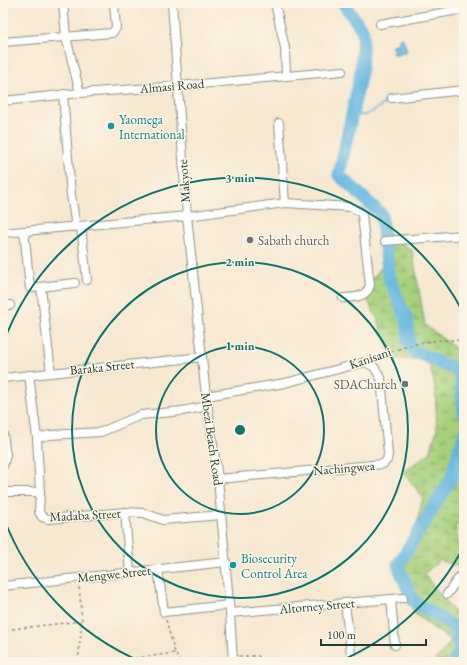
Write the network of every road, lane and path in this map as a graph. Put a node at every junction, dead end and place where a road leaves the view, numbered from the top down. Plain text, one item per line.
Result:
1 (63, 3) edge
2 (114, 3) edge
3 (172, 3) edge
4 (275, 3) edge
5 (464, 9) edge
6 (380, 24) dead end
7 (66, 37) junction
8 (3, 42) edge
9 (342, 71) dead end
10 (286, 74) junction
11 (178, 86) junction
12 (464, 90) edge
13 (80, 93) junction
14 (63, 94) junction
15 (392, 98) dead end
16 (3, 102) edge
17 (279, 123) dead end
18 (285, 203) junction
19 (187, 216) junction
20 (78, 226) junction
21 (24, 231) junction
22 (3, 233) edge
23 (464, 235) edge
24 (385, 241) dead end
25 (87, 280) dead end
26 (75, 283) dead end
27 (41, 287) junction
28 (343, 298) dead end
29 (464, 341) edge
30 (202, 356) junction
31 (366, 362) junction
32 (51, 373) junction
33 (29, 375) junction
34 (3, 378) edge
35 (206, 396) junction
36 (208, 406) junction
37 (3, 434) edge
38 (37, 438) junction
39 (3, 466) edge
40 (218, 479) junction
41 (3, 492) edge
42 (40, 492) junction
43 (125, 512) junction
44 (221, 515) junction
45 (226, 562) junction
46 (158, 569) junction
47 (130, 573) junction
48 (464, 573) edge
49 (78, 577) junction
50 (3, 586) edge
51 (447, 594) dead end
52 (404, 598) dead end
53 (391, 599) junction
54 (345, 603) junction
55 (230, 609) junction
56 (164, 612) junction
57 (82, 621) junction
58 (12, 629) dead end
59 (395, 645) dead end
60 (174, 653) junction
61 (232, 659) edge
62 (78, 662) edge
63 (106, 662) edge
64 (180, 662) edge
65 (265, 662) edge
66 (352, 662) edge

1 - 7 street
2 - 7 street
3 - 11 street, Makyote
4 - 10 street
5 - 6 street
7 - 8 street
7 - 13 street
9 - 10 street, Almasi Road
10 - 11 street, Almasi Road
11 - 13 street, Almasi Road
11 - 19 street, Makyote
12 - 15 street
13 - 14 street, Almasi Road
14 - 16 street, Almasi Road
14 - 20 street
17 - 18 street
18 - 19 street
18 - 28 street
19 - 20 street
19 - 30 street, Mbezi Beach Road
20 - 21 street
20 - 25 street
21 - 22 street
21 - 27 street
23 - 24 street
26 - 27 street
27 - 32 street
29 - 31 path, Kanisani
30 - 32 street, Baraka Street
30 - 35 street, Mbezi Beach Road
31 - 35 street, Kanisani
31 - 40 street, Nachingwea
32 - 33 street, Baraka Street
33 - 34 street, Baraka Street
33 - 38 street, Madaba Street
35 - 36 street, Mbezi Beach Road
36 - 38 street
36 - 40 street, Mbezi Beach Road
37 - 39 street
38 - 42 street, Madaba Street
40 - 44 street, Mbezi Beach Road
41 - 42 street
42 - 43 street, Madaba Street
43 - 44 street, Madaba Street
43 - 47 street
44 - 45 street, Mbezi Beach Road
45 - 46 street, Mengwe Street
45 - 55 street, Mbezi Beach Road
46 - 47 street, Mengwe Street
46 - 56 street
47 - 49 street, Mengwe Street
48 - 51 street
49 - 50 street, Mengwe Street
49 - 57 path
52 - 53 street, Altorney Street
53 - 54 street, Altorney Street
53 - 59 street
54 - 55 street, Altorney Street
54 - 66 street
55 - 56 street, Altorney Street
55 - 61 street, Mbezi Beach Road
56 - 60 path
57 - 58 path
57 - 62 path
60 - 63 path
60 - 64 path
61 - 65 path

